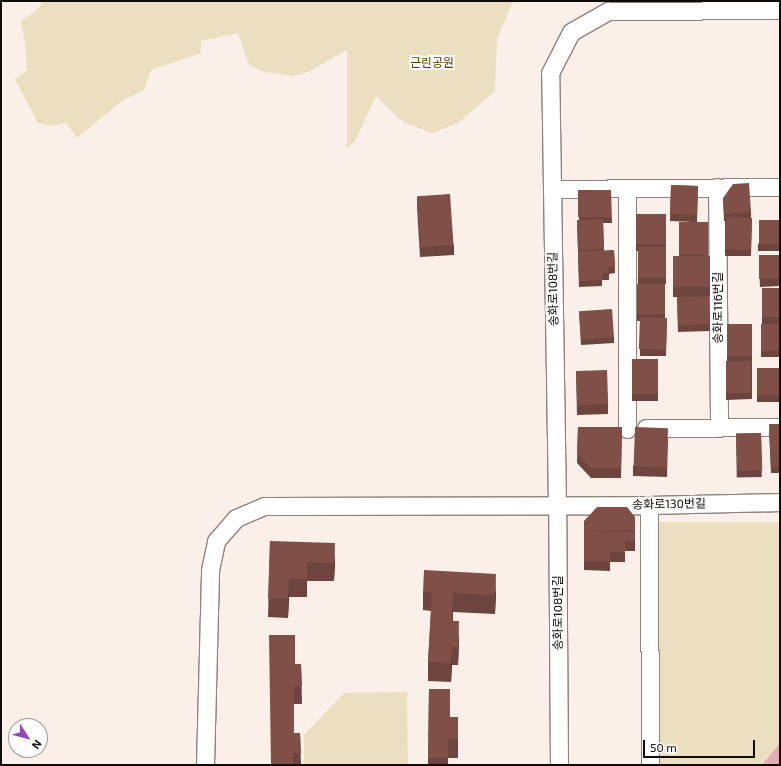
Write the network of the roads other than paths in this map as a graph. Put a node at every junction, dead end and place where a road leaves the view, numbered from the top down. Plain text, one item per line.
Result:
1 (692, 5) edge
2 (780, 10) edge
3 (717, 187) junction
4 (780, 187) edge
5 (627, 188) junction
6 (552, 189) junction
7 (780, 427) edge
8 (719, 428) junction
9 (780, 502) edge
10 (557, 504) junction
11 (649, 504) junction
12 (205, 765) edge
13 (559, 765) edge
14 (650, 765) edge

1 - 2 street, 송화로108번길
1 - 6 street, 송화로108번길
3 - 4 street
3 - 5 street
3 - 8 street, 송화로116번길
5 - 6 street
5 - 8 street
6 - 10 street, 송화로108번길
7 - 8 street
9 - 11 street, 송화로130번길
10 - 11 street, 송화로130번길
10 - 12 street, 송화로130번길
10 - 13 street, 송화로108번길
11 - 14 street

